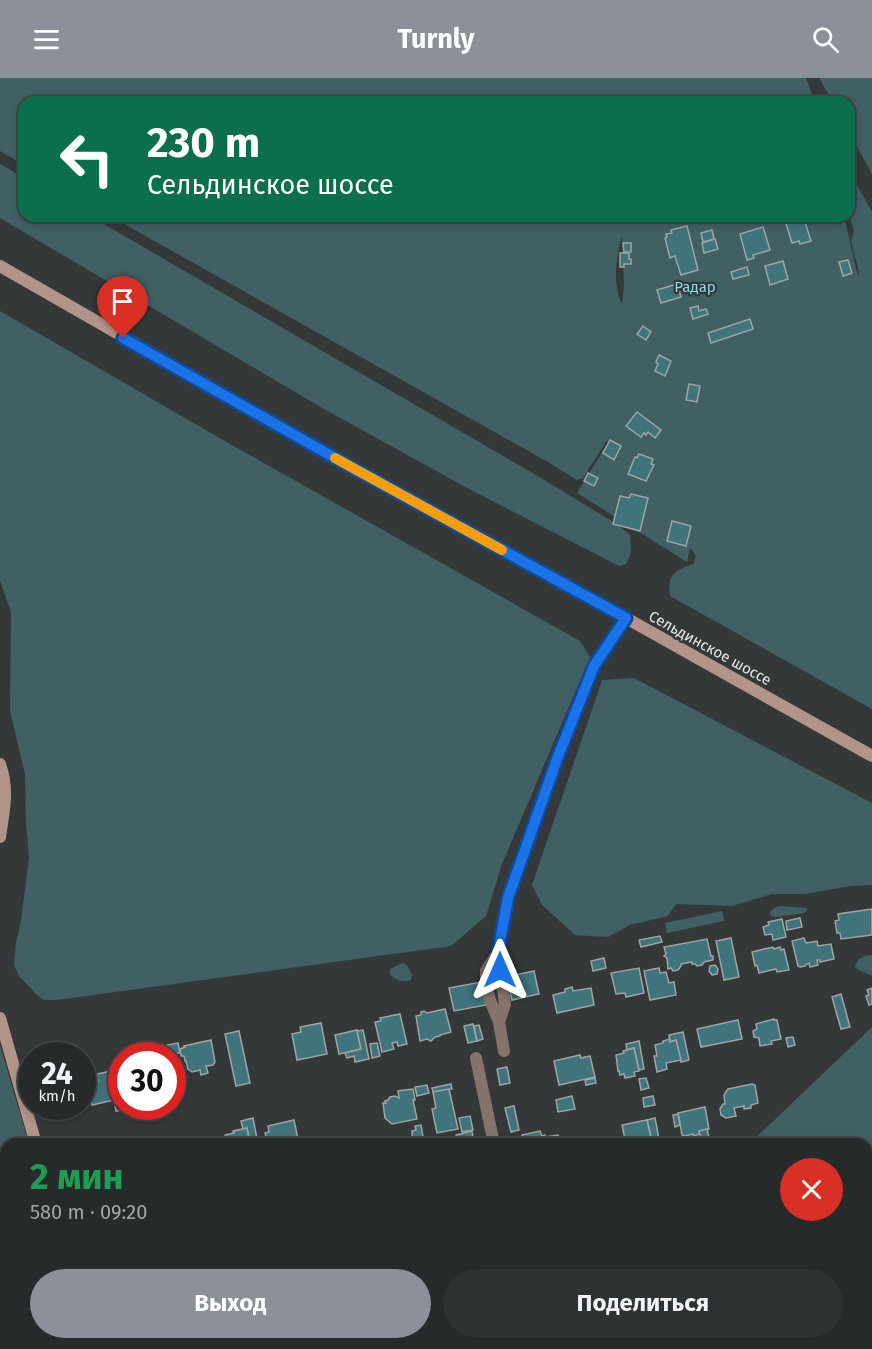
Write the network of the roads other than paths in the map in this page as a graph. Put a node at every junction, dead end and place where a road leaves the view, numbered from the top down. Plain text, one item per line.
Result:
1 (0, 266) edge
2 (626, 618) junction
3 (872, 756) edge
4 (0, 764) edge
5 (0, 837) edge
6 (0, 1018) edge
7 (504, 1051) dead end
8 (476, 1058) dead end
9 (34, 1138) edge
10 (493, 1138) edge

1 - 2 main road, Сельдинское шоссе
2 - 3 main road, Сельдинское шоссе
2 - 7 street
4 - 5 main road
6 - 9 main road
8 - 10 street

